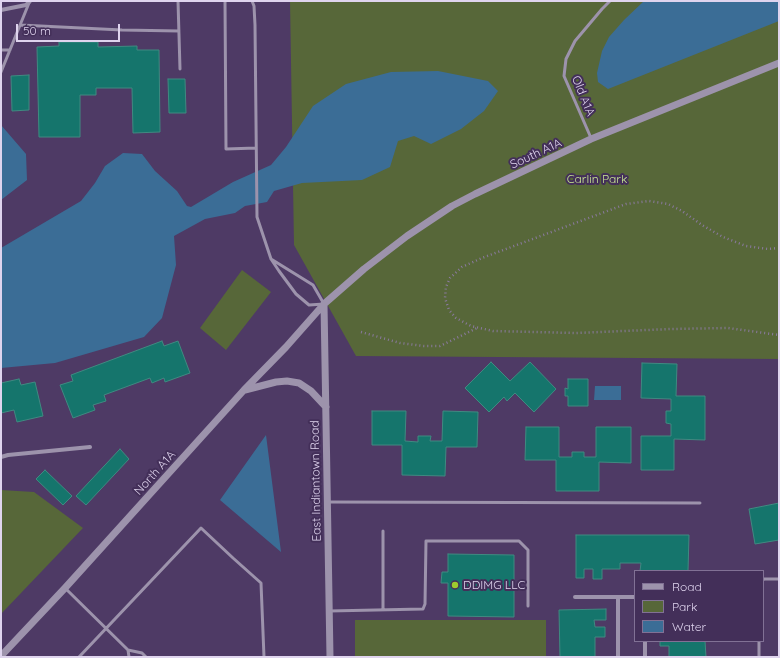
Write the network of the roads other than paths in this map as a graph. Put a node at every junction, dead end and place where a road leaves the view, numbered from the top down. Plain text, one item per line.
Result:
1 (30, 1) edge
2 (178, 1) edge
3 (225, 1) edge
4 (252, 1) edge
5 (610, 1) edge
6 (1, 10) edge
7 (20, 25) junction
8 (179, 31) junction
9 (1, 50) edge
10 (10, 50) junction
11 (779, 63) edge
12 (180, 69) dead end
13 (1, 72) edge
14 (591, 140) junction
15 (256, 148) junction
16 (271, 259) junction
17 (324, 304) junction
18 (244, 390) junction
19 (326, 407) junction
20 (90, 447) dead end
21 (1, 457) edge
22 (327, 502) junction
23 (700, 503) dead end
24 (383, 531) dead end
25 (764, 579) edge
26 (779, 579) edge
27 (65, 588) junction
28 (575, 597) dead end
29 (618, 597) junction
30 (634, 597) edge
31 (528, 606) dead end
32 (383, 610) junction
33 (329, 611) junction
34 (107, 629) junction
35 (645, 642) edge
36 (759, 642) edge
37 (128, 650) junction
38 (1, 656) edge
39 (79, 657) edge
40 (129, 657) edge
41 (146, 657) edge
42 (264, 657) edge
43 (330, 657) edge
44 (618, 657) edge
45 (645, 657) edge
46 (759, 657) edge

1 - 6 street
1 - 7 lane
2 - 8 lane
3 - 15 lane
4 - 15 lane
5 - 14 lane, Old A1A
7 - 8 lane
7 - 10 lane
8 - 12 lane
9 - 10 lane
10 - 13 lane
11 - 14 street, South A1A
14 - 17 street, South A1A
15 - 16 lane
16 - 17 lane
16 - 17 lane
17 - 18 street, North A1A
17 - 19 street, East Indiantown Road
18 - 19 street
18 - 27 street, North A1A
19 - 22 street, East Indiantown Road
20 - 21 street
22 - 23 lane
22 - 33 street, East Indiantown Road
24 - 32 lane
25 - 26 lane
27 - 34 lane
27 - 38 street, North A1A
28 - 29 street
29 - 30 street
29 - 44 street
31 - 32 lane
32 - 33 lane
33 - 43 street, East Indiantown Road
34 - 37 lane
34 - 39 lane
34 - 42 lane
35 - 45 street
36 - 46 lane
37 - 40 lane
37 - 41 lane

